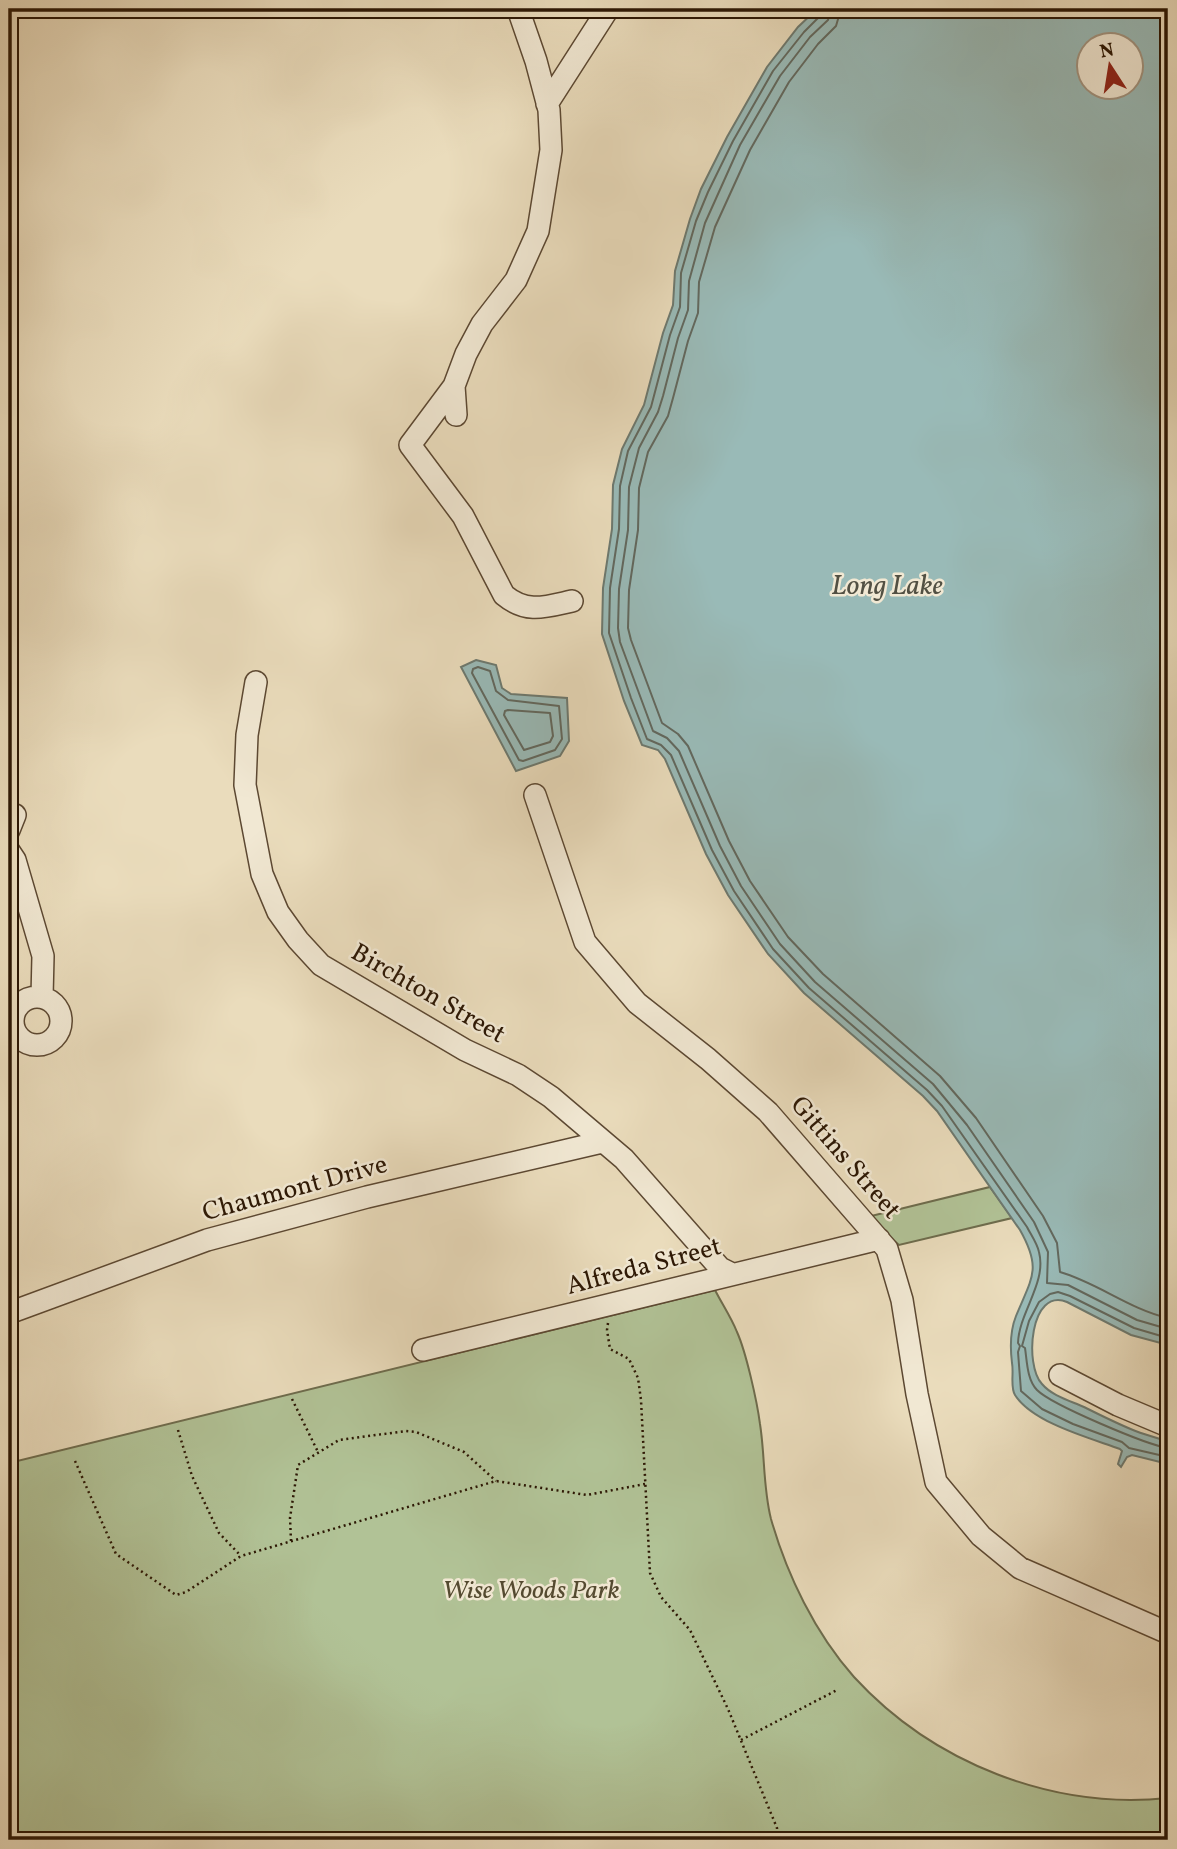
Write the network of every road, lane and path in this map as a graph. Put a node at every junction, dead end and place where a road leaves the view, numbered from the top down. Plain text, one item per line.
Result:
1 (518, 9) edge
2 (608, 9) edge
3 (547, 104) junction
4 (454, 386) junction
5 (456, 415) dead end
6 (572, 601) dead end
7 (256, 682) dead end
8 (535, 795) dead end
9 (9, 851) edge
10 (42, 998) dead end
11 (602, 1142) junction
12 (879, 1239) junction
13 (730, 1273) junction
14 (610, 1306) junction
15 (9, 1313) edge
16 (423, 1350) dead end
17 (1060, 1376) dead end
18 (292, 1399) dead end
19 (1168, 1426) edge
20 (178, 1430) dead end
21 (318, 1452) junction
22 (75, 1461) dead end
23 (496, 1481) junction
24 (645, 1484) junction
25 (291, 1541) junction
26 (241, 1556) junction
27 (1168, 1633) edge
28 (837, 1690) dead end
29 (741, 1740) junction
30 (777, 1840) edge

1 - 3 street
2 - 3 street
3 - 4 street
4 - 5 street
4 - 6 street
7 - 11 street, Birchton Street
8 - 12 street, Gittins Street
9 - 10 street
11 - 13 street, Birchton Street
11 - 15 street, Chaumont Drive
12 - 13 street, Alfreda Street
12 - 27 street, Gittins Street
13 - 14 street, Alfreda Street
14 - 16 street, Alfreda Street
14 - 24 path
17 - 19 street
18 - 21 path
20 - 26 path
21 - 23 path
21 - 25 path
22 - 26 path
23 - 24 path
23 - 25 path
24 - 29 path
25 - 26 path
28 - 29 path
29 - 30 path

